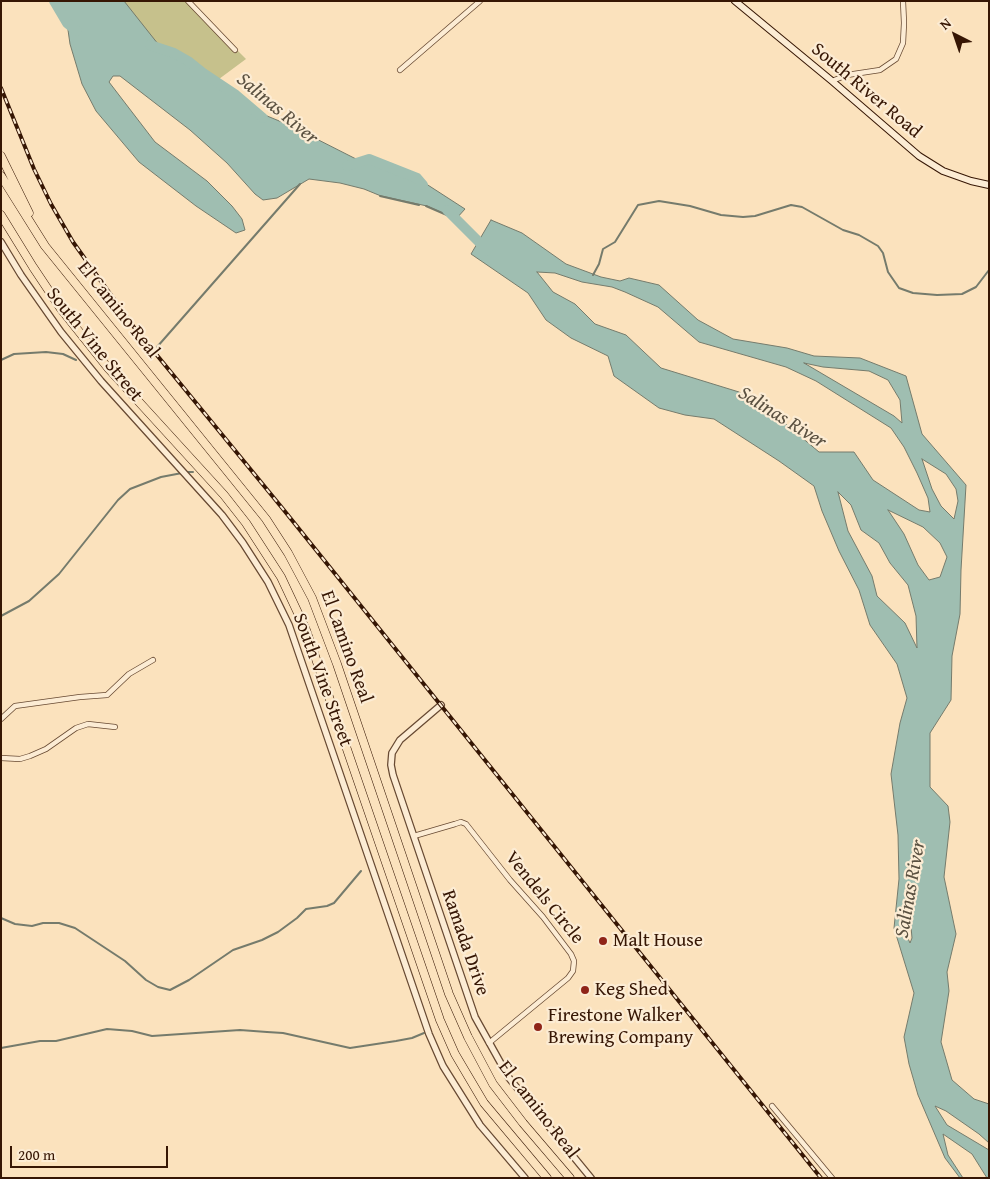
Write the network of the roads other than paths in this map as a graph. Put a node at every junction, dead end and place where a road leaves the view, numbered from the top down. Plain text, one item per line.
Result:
1 (188, 1) edge
2 (480, 1) edge
3 (734, 1) edge
4 (903, 1) edge
5 (235, 50) dead end
6 (400, 70) dead end
7 (832, 81) junction
8 (1, 156) edge
9 (1, 176) edge
10 (989, 185) edge
11 (1, 215) edge
12 (1, 242) edge
13 (45, 246) junction
14 (153, 660) dead end
15 (441, 705) dead end
16 (1, 719) edge
17 (115, 727) dead end
18 (1, 758) edge
19 (414, 836) junction
20 (488, 1043) junction
21 (772, 1106) dead end
22 (526, 1178) edge
23 (547, 1178) edge
24 (570, 1178) edge
25 (591, 1178) edge
26 (832, 1178) edge

1 - 5 street
2 - 6 street
3 - 7 main road, South River Road
4 - 7 street
7 - 10 main road, South River Road
8 - 13 highway
9 - 13 highway, El Camino Real
11 - 23 highway, El Camino Real
12 - 22 street, South Vine Street
13 - 24 highway, El Camino Real
14 - 16 street
15 - 19 street, Ramada Drive
17 - 18 street
19 - 20 street, Ramada Drive
19 - 20 street, Vendels Circle
20 - 25 street, Ramada Drive
21 - 26 street

